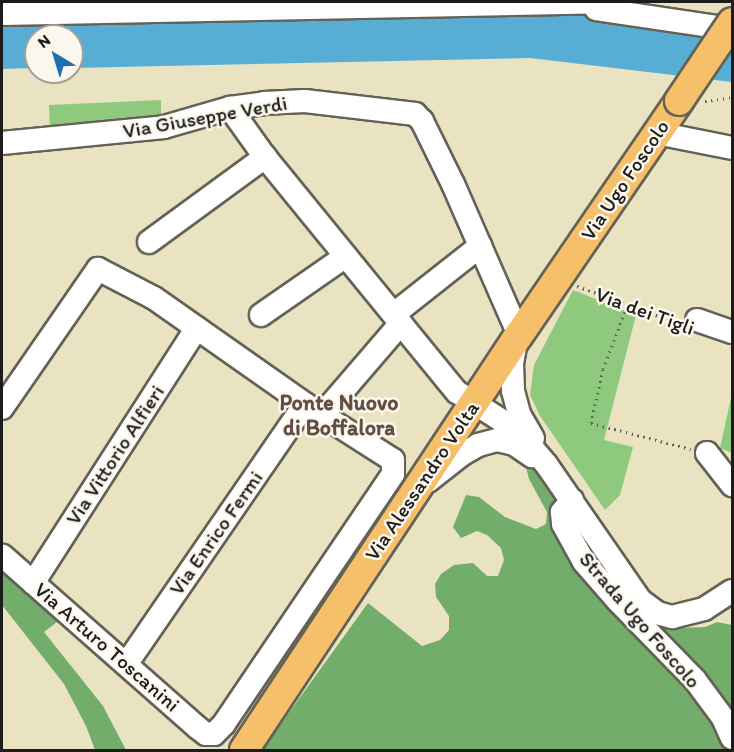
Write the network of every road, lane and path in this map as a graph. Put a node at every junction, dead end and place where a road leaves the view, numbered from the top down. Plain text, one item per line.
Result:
1 (615, 2) edge
2 (565, 4) junction
3 (2, 14) edge
4 (732, 22) edge
5 (732, 29) edge
6 (732, 97) edge
7 (691, 101) junction
8 (230, 108) junction
9 (657, 133) junction
10 (2, 143) edge
11 (732, 148) edge
12 (265, 157) junction
13 (149, 242) dead end
14 (480, 246) junction
15 (346, 256) junction
16 (558, 279) junction
17 (627, 306) junction
18 (261, 315) dead end
19 (398, 318) junction
20 (689, 322) joint
21 (197, 328) junction
22 (732, 328) edge
23 (518, 337) junction
24 (474, 404) junction
25 (2, 408) edge
26 (314, 409) junction
27 (497, 440) junction
28 (707, 453) joint
29 (546, 464) junction
30 (732, 485) edge
31 (572, 500) junction
32 (408, 502) junction
33 (2, 555) edge
34 (33, 583) junction
35 (732, 591) edge
36 (302, 608) junction
37 (328, 624) junction
38 (127, 663) junction
39 (214, 734) joint
40 (732, 738) edge
41 (244, 750) edge

1 - 2 street
2 - 3 street
2 - 5 street
4 - 7 main road, Via Ugo Foscolo, bridge
6 - 7 path
7 - 9 main road, Via Ugo Foscolo
8 - 10 street, Via Giuseppe Verdi
8 - 12 street
8 - 14 street, Via Giuseppe Verdi
9 - 11 street
9 - 16 main road, Via Ugo Foscolo
12 - 13 street
12 - 15 street
14 - 19 street, Via Enrico Fermi
14 - 23 street, Via Giuseppe Verdi
15 - 18 street
15 - 19 street
16 - 17 path, Via dei Tigli
16 - 23 main road, Via Ugo Foscolo
17 - 20 path, Via dei Tigli
17 - 28 path
19 - 24 street
19 - 26 street, Via Enrico Fermi
20 - 22 street, Via dei Tigli
21 - 25 street
21 - 26 street
21 - 34 street, Via Vittorio Alfieri
23 - 24 main road, Via Alessandro Volta
23 - 29 street
24 - 27 street
24 - 29 street
24 - 32 main road, Via Alessandro Volta
26 - 36 street, Via Alessandro Volta
26 - 38 street, Via Enrico Fermi
27 - 29 street
27 - 32 street
28 - 30 street
29 - 31 street
31 - 35 street
31 - 40 street, Strada Ugo Foscolo
32 - 37 main road, Via Alessandro Volta
33 - 34 street, Via Arturo Toscanini
34 - 38 street, Via Arturo Toscanini
36 - 37 street
36 - 39 street, Via Alessandro Volta
37 - 41 main road, Via Alessandro Volta
38 - 39 street, Via Arturo Toscanini

